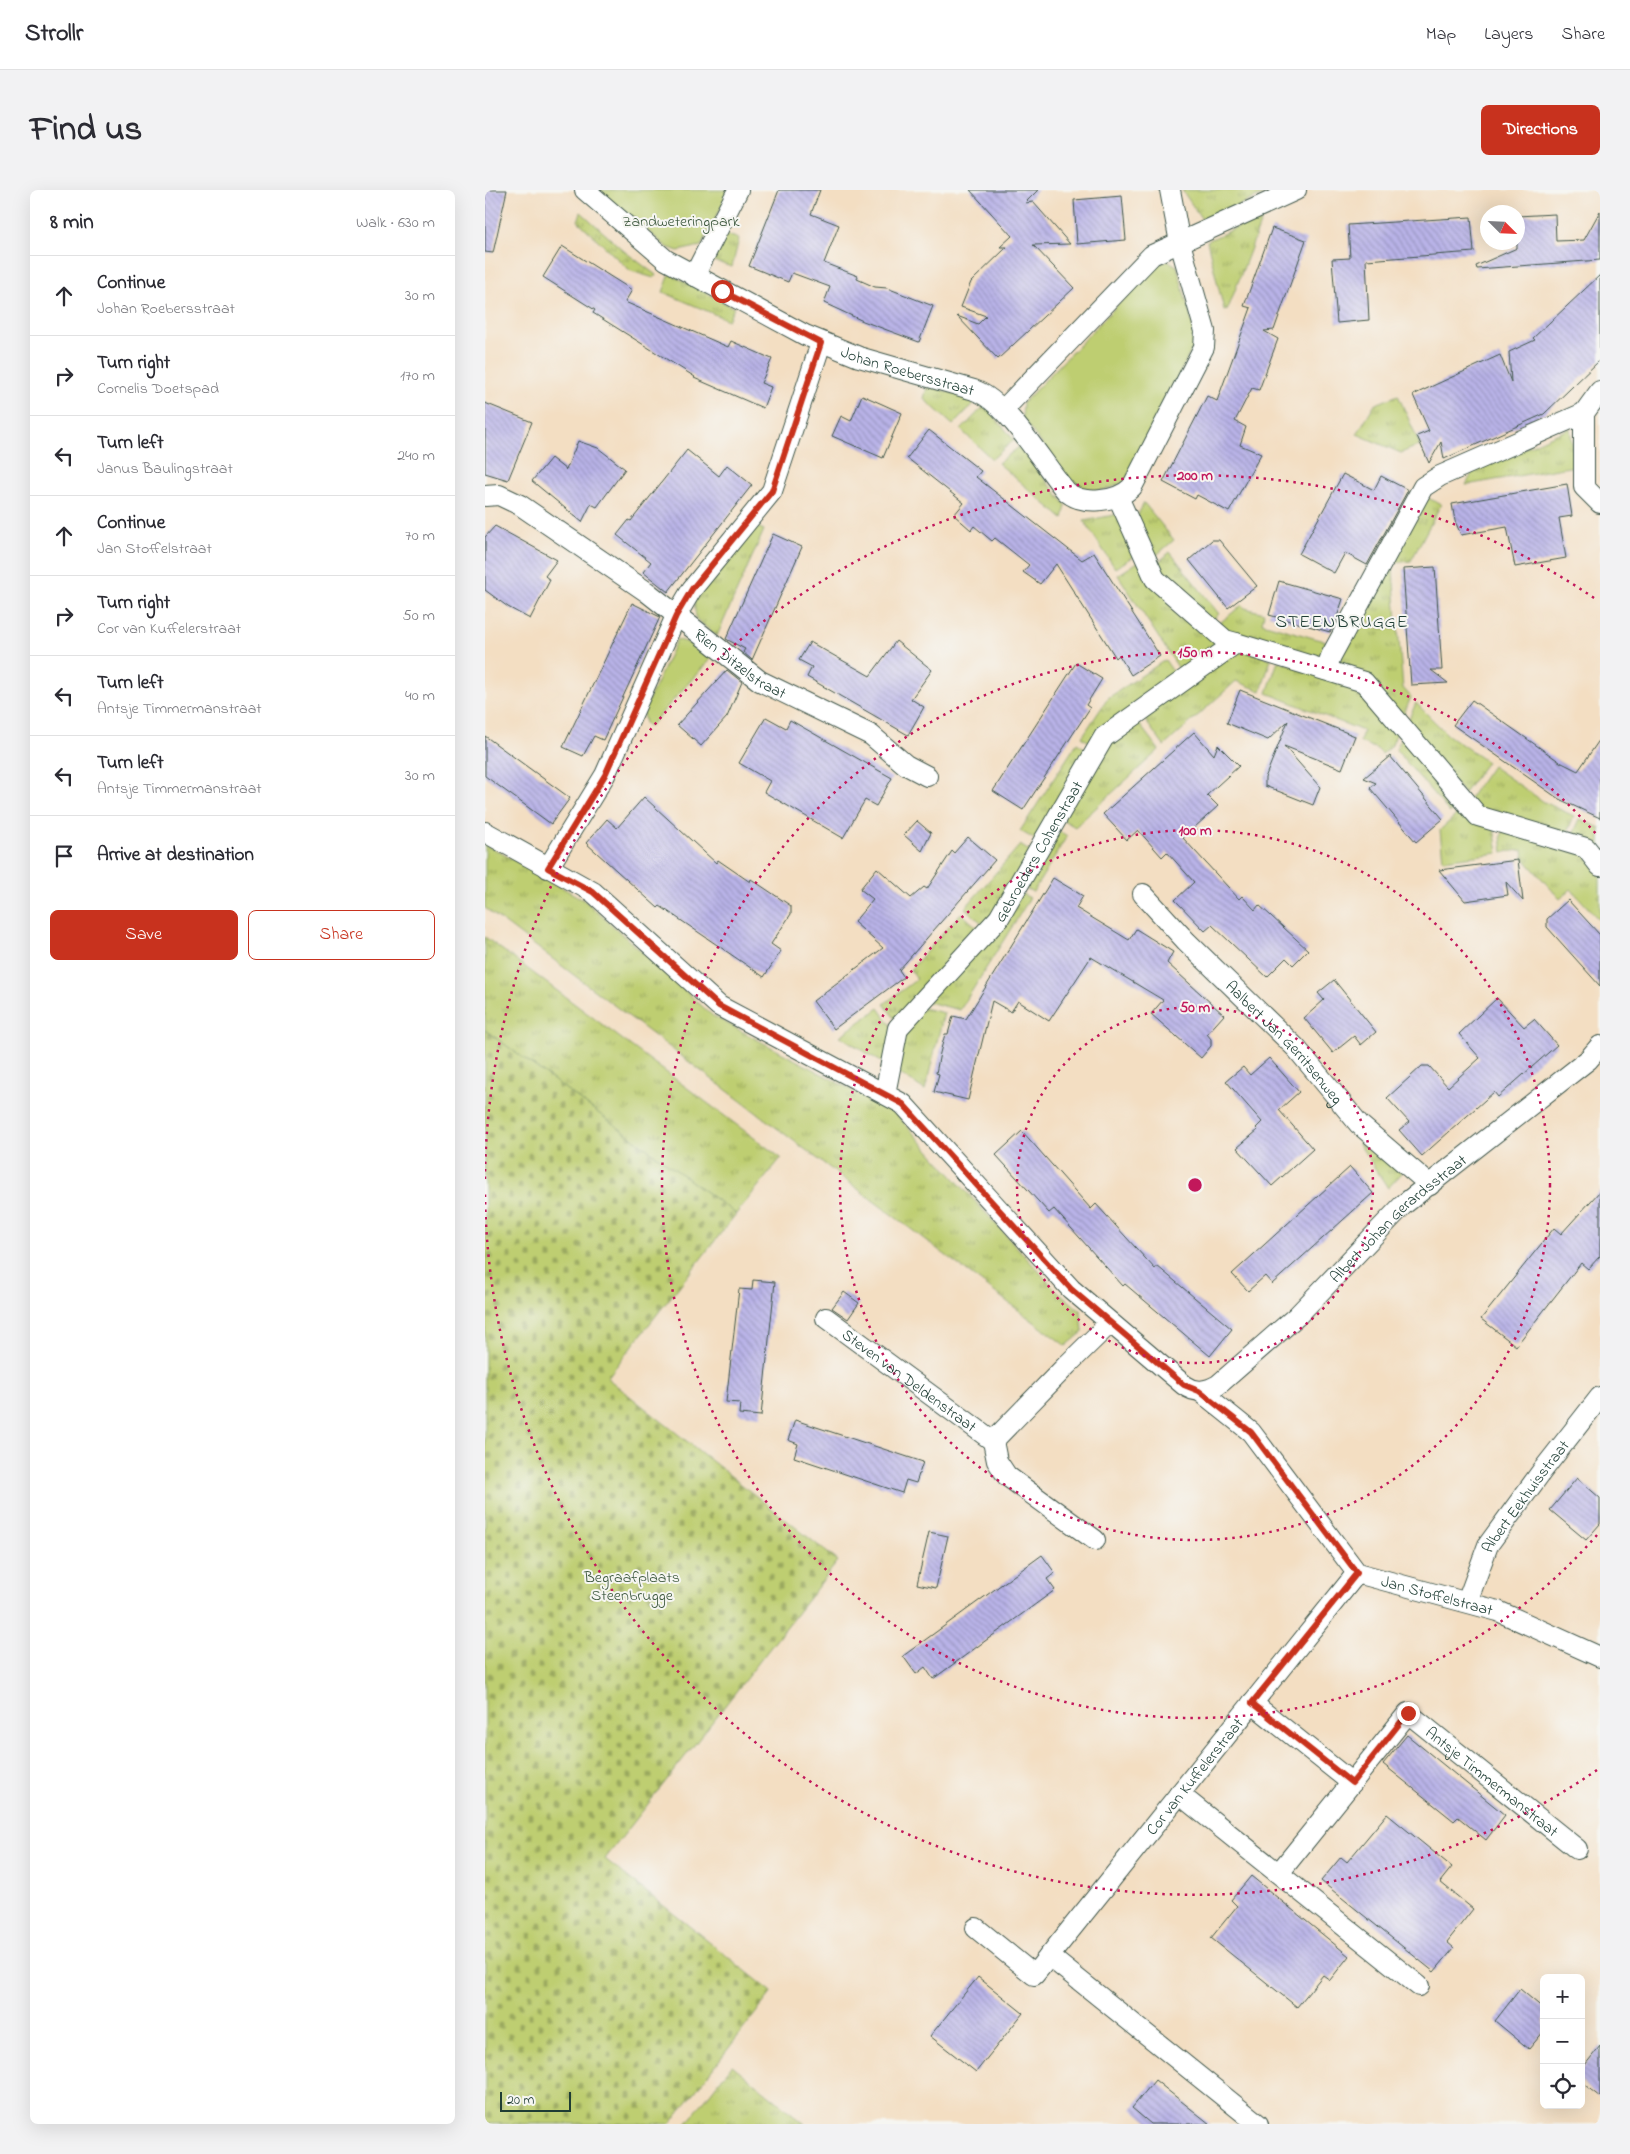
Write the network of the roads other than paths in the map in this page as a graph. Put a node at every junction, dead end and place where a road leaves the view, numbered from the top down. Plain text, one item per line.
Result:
1 (585, 190) edge
2 (738, 190) edge
3 (1170, 190) edge
4 (1296, 190) edge
5 (1180, 242) junction
6 (694, 276) junction
7 (821, 343) junction
8 (1600, 391) edge
9 (1003, 410) junction
10 (1584, 412) junction
11 (485, 496) edge
12 (1118, 497) junction
13 (1600, 503) edge
14 (676, 616) junction
15 (1236, 643) junction
16 (1326, 670) junction
17 (927, 776) dead end
18 (485, 832) edge
19 (1600, 866) edge
20 (548, 868) junction
21 (1143, 894) dead end
22 (1600, 1046) edge
23 (885, 1094) junction
24 (1430, 1185) junction
25 (826, 1318) dead end
26 (1110, 1323) junction
27 (1199, 1391) junction
28 (1600, 1397) edge
29 (993, 1441) junction
30 (1095, 1540) dead end
31 (1357, 1573) junction
32 (1467, 1602) junction
33 (1600, 1657) edge
34 (1252, 1703) junction
35 (1352, 1783) junction
36 (1179, 1794) junction
37 (1577, 1849) dead end
38 (1279, 1874) junction
39 (976, 1928) dead end
40 (1049, 1956) junction
41 (1419, 1986) dead end
42 (1258, 2124) edge

1 - 6 street, Johan Roebersstraat
2 - 6 street
3 - 5 street
4 - 5 street
5 - 9 street
5 - 12 street
6 - 7 street, Johan Roebersstraat
7 - 9 street, Johan Roebersstraat
7 - 14 street
8 - 10 street
9 - 12 street, Johan Roebersstraat
10 - 13 street
10 - 16 street
11 - 14 street, Rien Ditzelstraat
12 - 15 street
14 - 17 street, Rien Ditzelstraat
14 - 20 street
15 - 16 street
15 - 23 street, Gebroeders Cohenstraat
16 - 19 street
18 - 20 street
20 - 23 street
21 - 24 street, Aalbert Jan Gerritsenweg
22 - 24 street, Albert Johan Gerardsstraat
23 - 26 street
24 - 27 street, Albert Johan Gerardsstraat
25 - 29 street, Steven van Deldenstraat
26 - 27 street
26 - 29 street, Steven van Deldenstraat
27 - 31 street
28 - 32 street, Albert Eekhuisstraat
29 - 30 street, Steven van Deldenstraat
31 - 32 street, Jan Stoffelstraat
31 - 34 street, Cor van Kuffelerstraat
32 - 33 street, Jan Stoffelstraat
34 - 35 street
34 - 36 street, Cor van Kuffelerstraat
35 - 37 street, Antsje Timmermanstraat
35 - 38 street, Antsje Timmermanstraat
36 - 38 street
36 - 40 street, Cor van Kuffelerstraat
38 - 41 street
39 - 40 street, Cor van Kuffelerstraat
40 - 42 street

